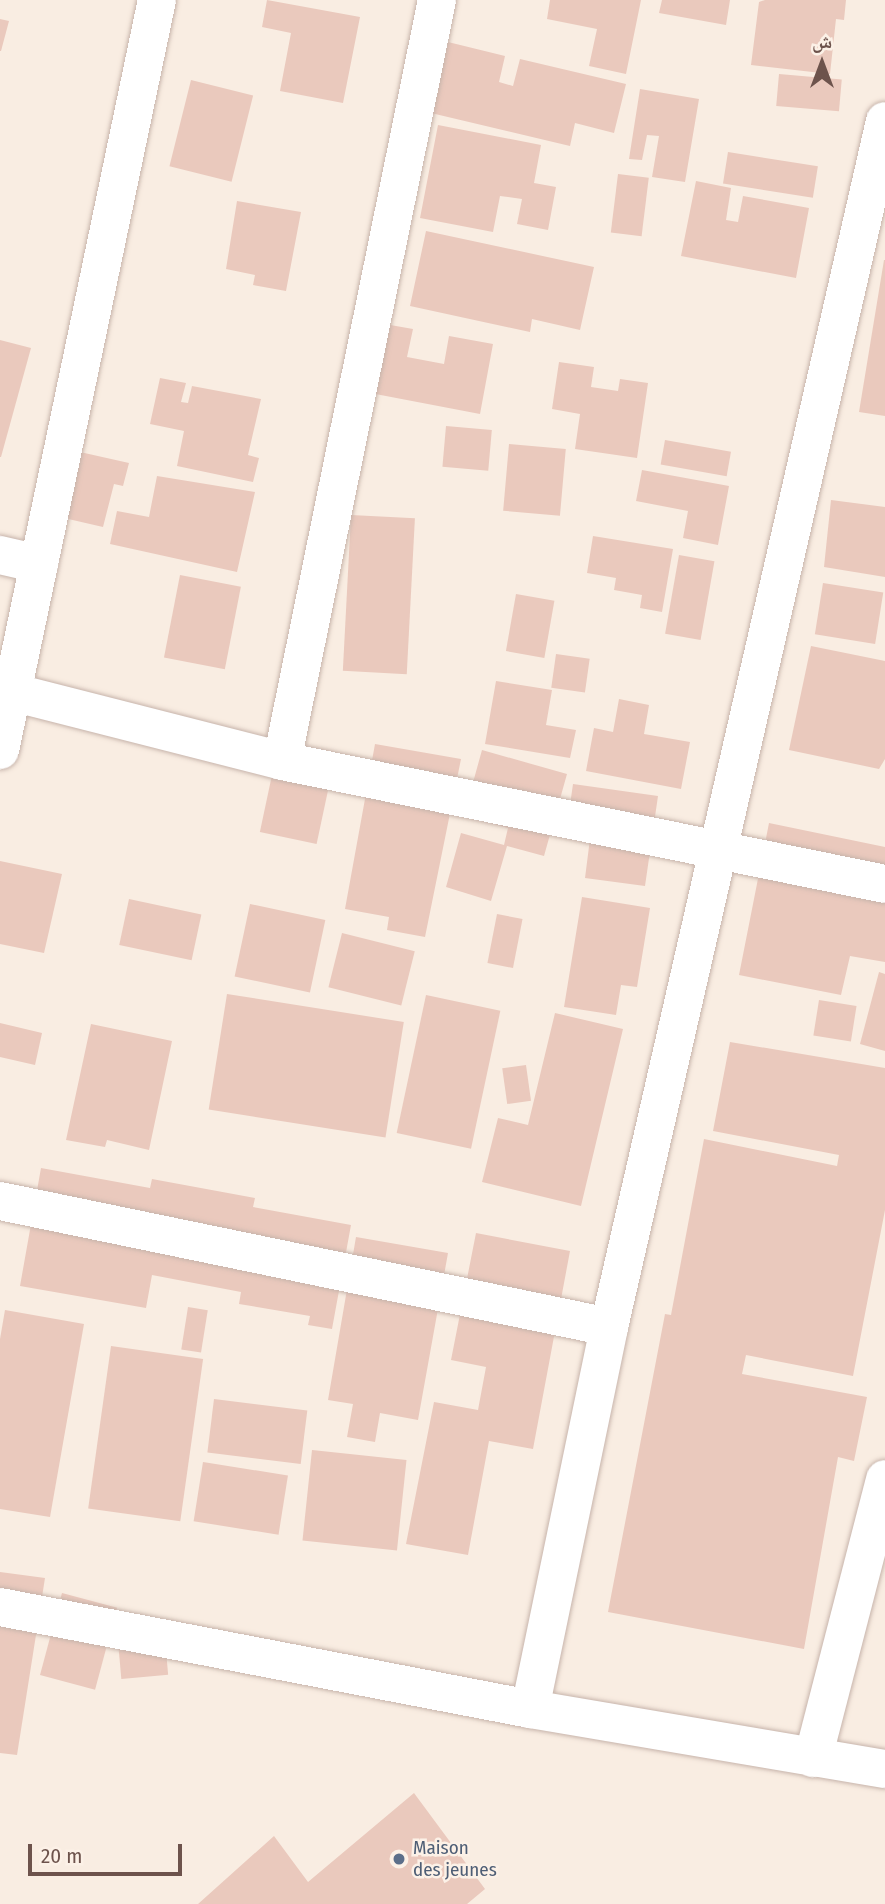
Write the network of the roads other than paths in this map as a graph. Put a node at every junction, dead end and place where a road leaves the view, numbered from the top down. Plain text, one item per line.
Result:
1 (157, 0) edge
2 (437, 0) edge
3 (885, 121) edge
4 (0, 555) edge
5 (39, 564) junction
6 (12, 692) junction
7 (0, 750) edge
8 (282, 761) junction
9 (720, 848) junction
10 (885, 884) edge
11 (0, 1201) edge
12 (609, 1327) junction
13 (885, 1479) edge
14 (0, 1606) edge
15 (530, 1709) junction
16 (813, 1758) junction
17 (885, 1769) edge

1 - 5 street
2 - 8 street
3 - 9 street
4 - 5 street
5 - 6 street
6 - 7 street
6 - 8 street
8 - 9 street
9 - 10 street
9 - 12 street
11 - 12 street
12 - 15 street
13 - 16 street
14 - 15 street
15 - 16 street
16 - 17 street

